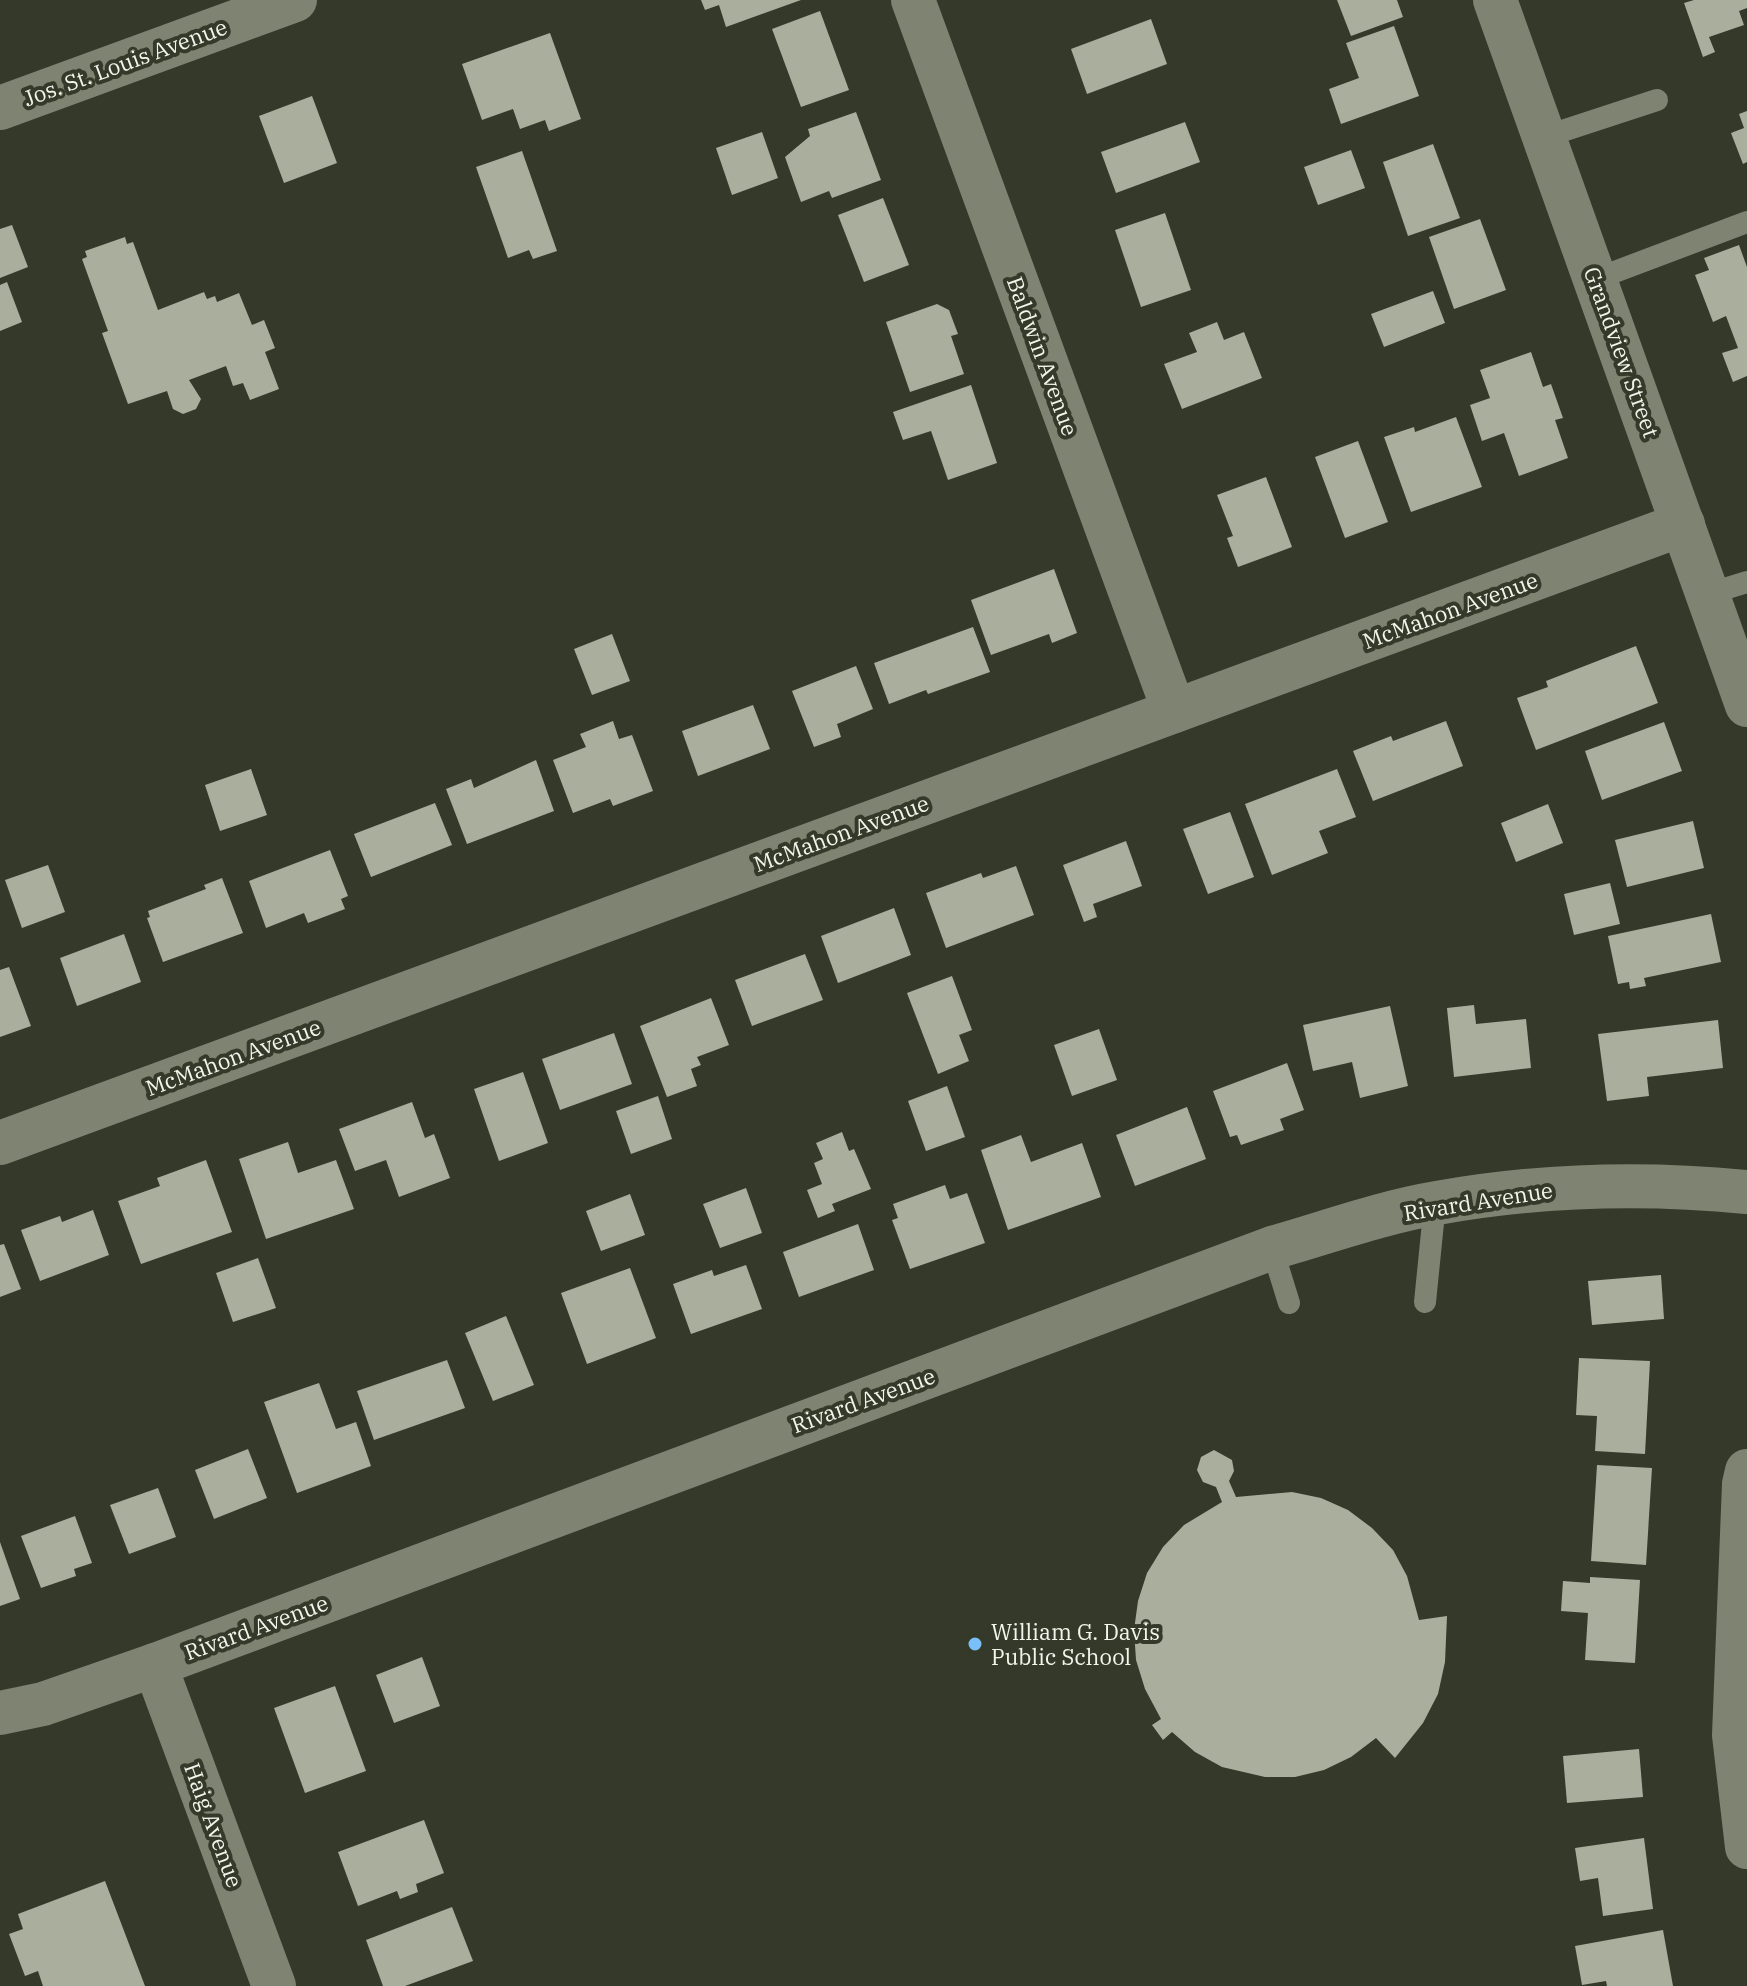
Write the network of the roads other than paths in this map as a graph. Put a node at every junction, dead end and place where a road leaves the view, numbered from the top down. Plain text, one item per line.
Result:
1 (295, 0) edge
2 (913, 0) edge
3 (1495, 0) edge
4 (1657, 100) dead end
5 (0, 108) edge
6 (1544, 137) junction
7 (1747, 222) edge
8 (1596, 279) junction
9 (1683, 524) junction
10 (1728, 588) edge
11 (1747, 705) edge
12 (1174, 711) junction
13 (0, 1143) edge
14 (1747, 1192) edge
15 (1435, 1203) junction
16 (1272, 1248) junction
17 (1425, 1302) dead end
18 (1289, 1303) dead end
19 (1747, 1471) edge
20 (155, 1665) junction
21 (0, 1713) edge
22 (1740, 1737) edge
23 (1747, 1847) edge
24 (274, 1986) edge

1 - 5 street, Jos. St. Louis Avenue
2 - 12 street, Baldwin Avenue
3 - 6 street, Grandview Street
4 - 6 lane
6 - 8 street, Grandview Street
7 - 8 lane
8 - 9 street, Grandview Street
9 - 10 street, Grandview Street
9 - 12 street, McMahon Avenue
10 - 11 street, Grandview Street
12 - 13 street, McMahon Avenue
14 - 15 street, Rivard Avenue
15 - 16 street, Rivard Avenue
15 - 17 lane
16 - 18 lane
16 - 20 street, Rivard Avenue
19 - 22 street
20 - 21 street, Rivard Avenue
20 - 24 street, Haig Avenue
22 - 23 street

